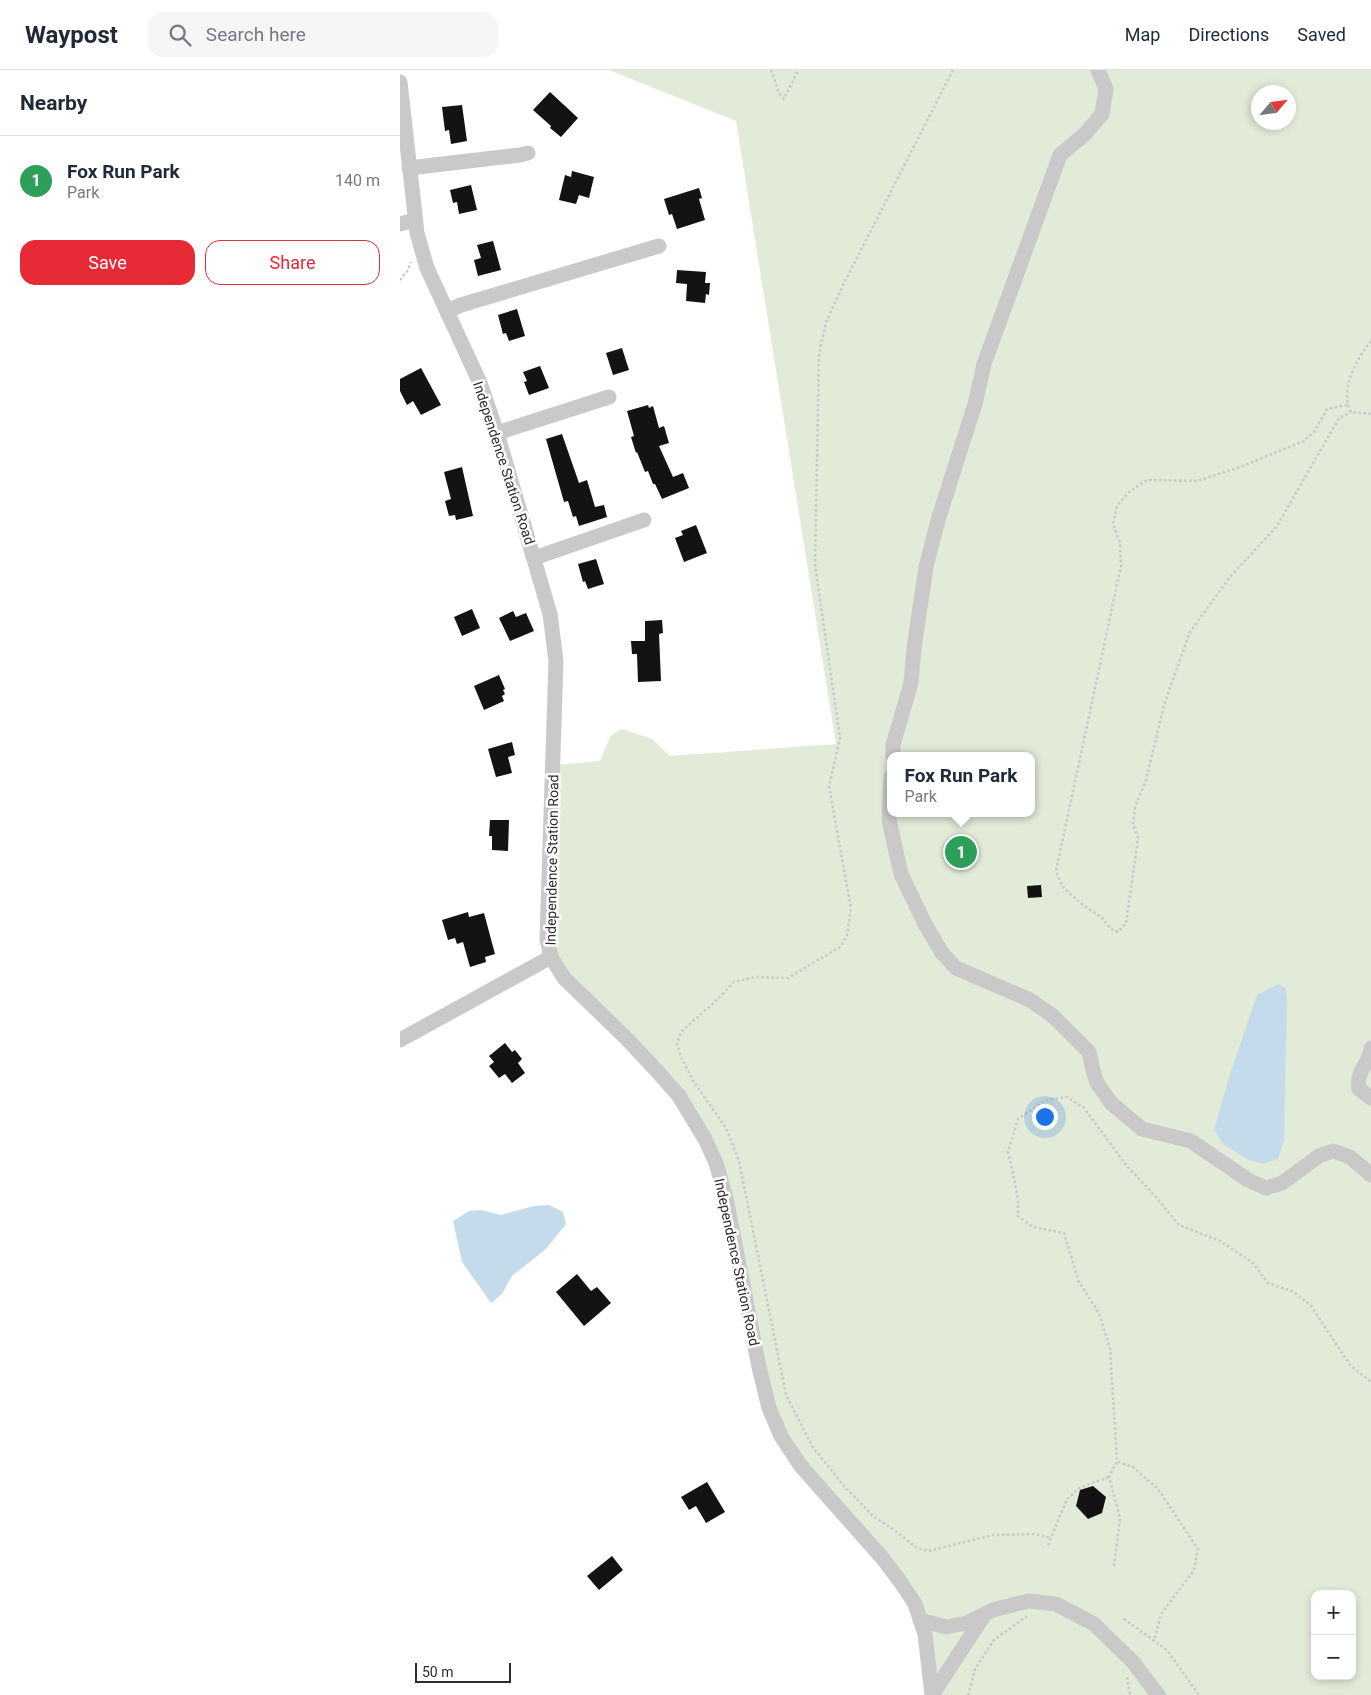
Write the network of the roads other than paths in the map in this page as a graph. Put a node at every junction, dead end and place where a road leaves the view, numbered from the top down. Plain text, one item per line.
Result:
1 (1098, 70) edge
2 (400, 82) edge
3 (528, 152) dead end
4 (409, 168) junction
5 (415, 220) junction
6 (400, 224) edge
7 (659, 246) dead end
8 (447, 311) junction
9 (609, 397) dead end
10 (497, 433) junction
11 (644, 520) dead end
12 (534, 558) junction
13 (893, 752) edge
14 (889, 817) edge
15 (551, 957) junction
16 (400, 1040) edge
17 (1371, 1048) edge
18 (1371, 1098) edge
19 (1371, 1175) edge
20 (985, 1614) junction
21 (920, 1620) junction
22 (932, 1695) edge
23 (1158, 1695) edge

1 - 13 street
2 - 4 street, Independence Station Road
3 - 4 street
4 - 5 street, Independence Station Road
5 - 6 street
5 - 8 street, Independence Station Road
7 - 8 street
8 - 10 street, Independence Station Road
9 - 10 street
10 - 12 street, Independence Station Road
11 - 12 street
12 - 15 street, Independence Station Road
14 - 19 street
15 - 16 street
15 - 21 street, Independence Station Road
17 - 18 street
20 - 21 street
20 - 22 street
20 - 23 street
21 - 22 street, Independence Station Road

